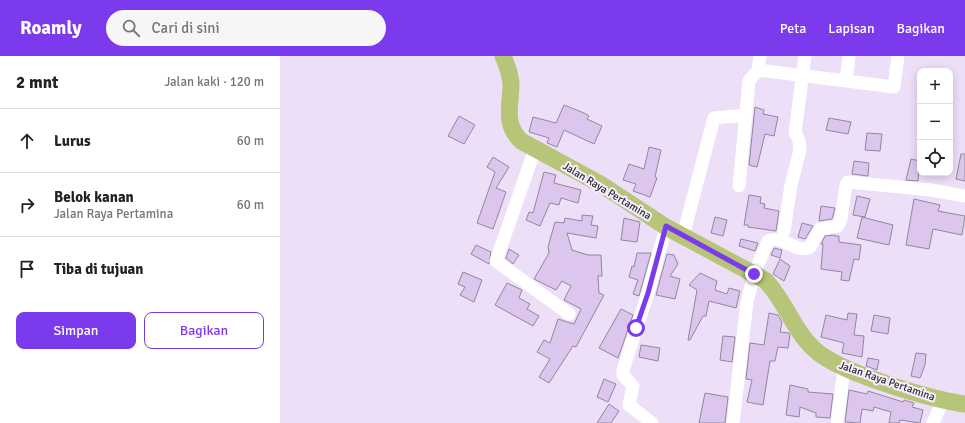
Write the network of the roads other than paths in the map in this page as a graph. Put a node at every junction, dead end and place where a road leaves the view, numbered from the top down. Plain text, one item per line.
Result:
1 (503, 56) edge
2 (760, 56) edge
3 (805, 56) edge
4 (849, 56) edge
5 (898, 56) edge
6 (758, 70) junction
7 (803, 76) junction
8 (846, 81) junction
9 (746, 114) junction
10 (535, 149) junction
11 (738, 186) dead end
12 (965, 196) edge
13 (666, 226) junction
14 (784, 231) dead end
15 (683, 236) junction
16 (754, 274) junction
17 (569, 314) dead end
18 (844, 368) junction
19 (943, 400) junction
20 (965, 404) edge
21 (652, 423) edge
22 (733, 423) edge
23 (836, 423) edge
24 (933, 423) edge

1 - 10 main road, Jalan Raya Pertamina
2 - 6 street
3 - 7 street
4 - 8 street
5 - 8 street
6 - 7 street
6 - 9 street
7 - 8 street
7 - 14 street
9 - 11 street
9 - 15 street
10 - 13 main road, Jalan Raya Pertamina
10 - 17 street
12 - 16 street
13 - 15 main road, Jalan Raya Pertamina
13 - 21 street
15 - 16 main road, Jalan Raya Pertamina
16 - 18 main road, Jalan Raya Pertamina
16 - 22 street
18 - 19 main road, Jalan Raya Pertamina
18 - 23 street
19 - 20 main road, Jalan Raya Pertamina
19 - 24 street

